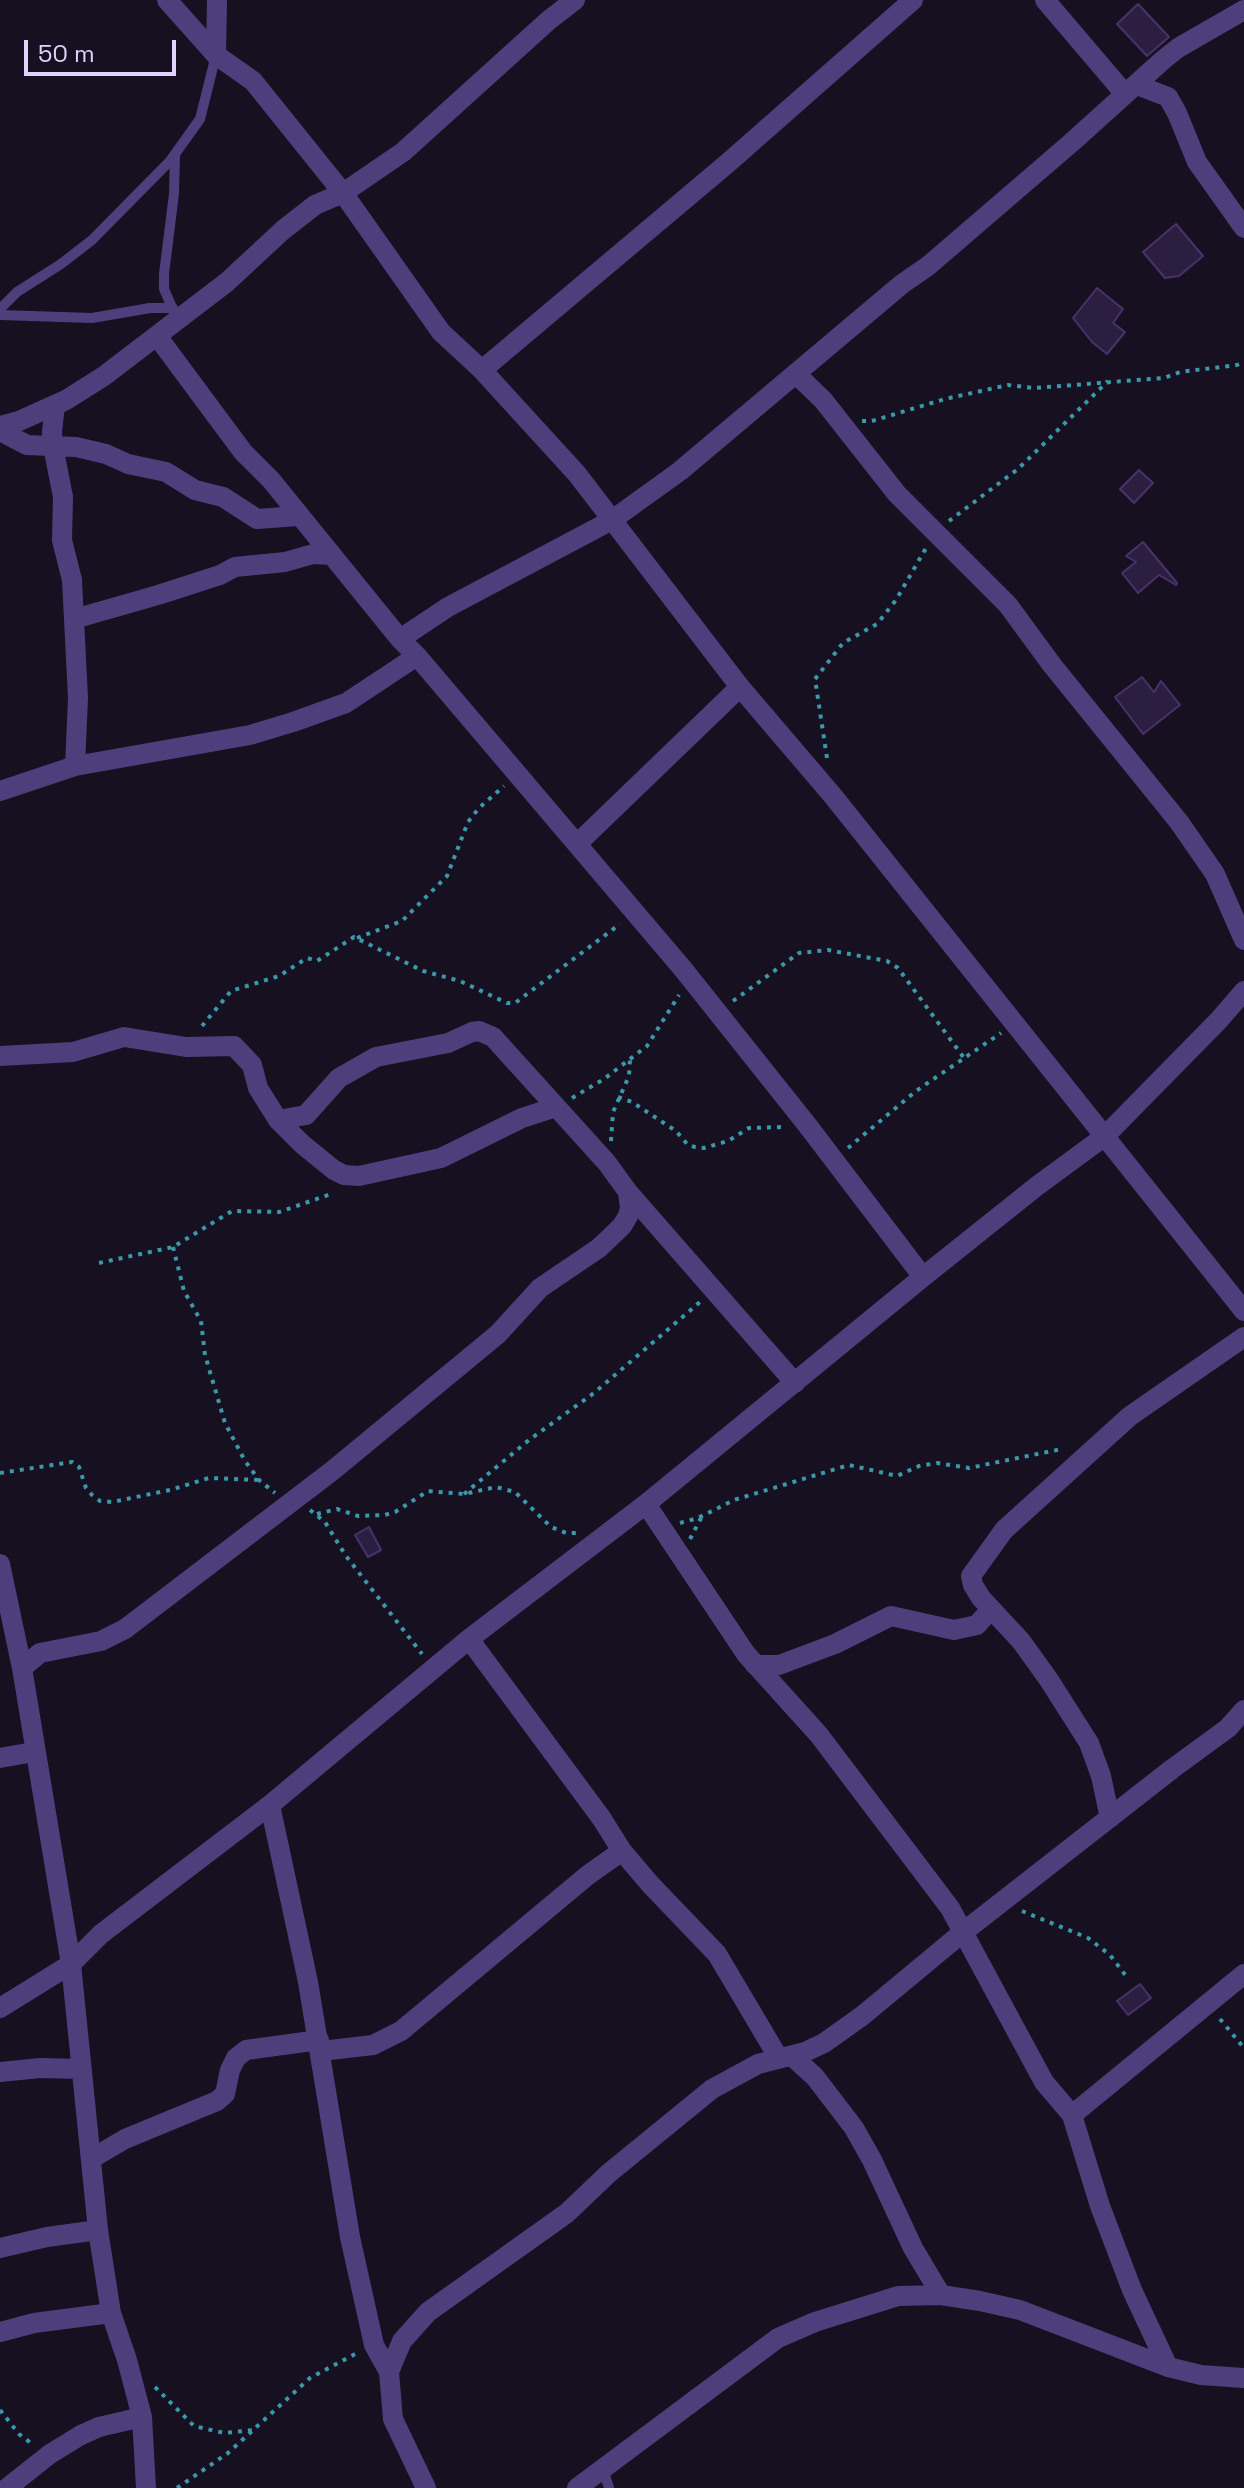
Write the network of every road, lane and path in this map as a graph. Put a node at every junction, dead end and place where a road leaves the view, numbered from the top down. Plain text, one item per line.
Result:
1 (167, 0) edge
2 (217, 0) edge
3 (575, 0) edge
4 (913, 0) edge
5 (1045, 0) edge
6 (1244, 10) edge
7 (216, 55) junction
8 (1131, 90) junction
9 (175, 154) junction
10 (343, 193) junction
11 (1244, 228) edge
12 (0, 312) edge
13 (175, 315) junction
14 (157, 336) junction
15 (1244, 362) edge
16 (482, 370) junction
17 (796, 374) junction
18 (1108, 381) junction
19 (55, 405) junction
20 (839, 422) junction
21 (0, 428) edge
22 (53, 446) junction
23 (298, 516) junction
24 (612, 520) junction
25 (934, 532) junction
26 (331, 555) junction
27 (74, 619) junction
28 (400, 639) junction
29 (417, 656) junction
30 (740, 687) junction
31 (75, 766) junction
32 (517, 773) junction
33 (0, 791) edge
34 (833, 796) junction
35 (577, 844) junction
36 (636, 913) junction
37 (357, 938) junction
38 (1244, 940) edge
39 (683, 969) junction
40 (1244, 991) edge
41 (718, 1012) junction
42 (1015, 1024) junction
43 (186, 1047) junction
44 (0, 1056) edge
45 (630, 1058) junction
46 (964, 1058) junction
47 (618, 1097) junction
48 (556, 1107) junction
49 (278, 1120) junction
50 (808, 1126) junction
51 (1105, 1136) junction
52 (834, 1159) junction
53 (610, 1166) junction
54 (359, 1176) junction
55 (628, 1192) junction
56 (173, 1247) junction
57 (99, 1263) dead end
58 (923, 1277) junction
59 (714, 1290) junction
60 (1244, 1311) edge
61 (1244, 1337) edge
62 (795, 1383) junction
63 (1104, 1441) junction
64 (0, 1473) edge
65 (259, 1480) junction
66 (464, 1494) junction
67 (291, 1503) junction
68 (646, 1504) junction
69 (317, 1514) junction
70 (658, 1522) junction
71 (610, 1530) junction
72 (0, 1564) edge
73 (991, 1609) junction
74 (469, 1639) junction
75 (755, 1665) junction
76 (22, 1668) junction
77 (432, 1669) junction
78 (1244, 1710) edge
79 (34, 1752) junction
80 (0, 1758) edge
81 (270, 1805) junction
82 (1110, 1818) junction
83 (622, 1851) junction
84 (997, 1907) junction
85 (962, 1933) junction
86 (71, 1964) junction
87 (1244, 1974) edge
88 (1126, 1976) dead end
89 (1209, 2005) junction
90 (0, 2008) edge
91 (824, 2043) junction
92 (320, 2045) junction
93 (1244, 2048) edge
94 (785, 2056) junction
95 (81, 2069) junction
96 (0, 2072) edge
97 (820, 2083) junction
98 (1072, 2115) junction
99 (91, 2159) junction
100 (98, 2230) junction
101 (0, 2248) edge
102 (941, 2295) junction
103 (111, 2313) junction
104 (0, 2332) edge
105 (374, 2345) junction
106 (127, 2360) junction
107 (1168, 2367) junction
108 (389, 2372) junction
109 (1244, 2378) edge
110 (0, 2410) edge
111 (142, 2417) junction
112 (255, 2430) junction
113 (61, 2447) junction
114 (606, 2478) edge
115 (7, 2488) edge
116 (146, 2488) edge
117 (177, 2488) edge
118 (426, 2488) edge
119 (577, 2488) edge

1 - 7 street
2 - 7 street
3 - 10 street
4 - 16 street
5 - 8 street
6 - 8 street
7 - 9 lane
7 - 10 street
8 - 11 street
8 - 17 street
9 - 12 lane
9 - 13 lane
10 - 13 street
10 - 16 street
12 - 13 lane
13 - 14 street
14 - 19 street
14 - 23 street
15 - 18 path
16 - 24 street
17 - 20 street
17 - 24 street
18 - 20 path
18 - 25 path
19 - 21 street
19 - 22 street
20 - 25 street
21 - 22 street
22 - 23 street
22 - 27 street
23 - 26 street
24 - 28 street
24 - 30 street
25 - 34 path
25 - 38 street
26 - 27 street
26 - 28 street
27 - 31 street
28 - 29 street
29 - 31 street
29 - 32 street
30 - 34 street
30 - 35 street
31 - 33 street
32 - 35 street
32 - 37 path
34 - 42 street
35 - 36 street
36 - 37 path
36 - 39 street
37 - 43 path
39 - 41 street
39 - 45 path
40 - 51 street
41 - 46 path
41 - 50 street
42 - 46 path
42 - 51 street
43 - 44 street
43 - 49 street
45 - 47 path
45 - 48 path
46 - 52 path
47 - 50 path
47 - 53 path
48 - 49 street
48 - 53 street
48 - 54 street
49 - 54 street
50 - 52 street
51 - 58 street
51 - 60 street
52 - 58 street
53 - 55 street
54 - 56 path
55 - 59 street
55 - 67 street
56 - 57 path
56 - 65 path
58 - 62 street
59 - 62 street
59 - 66 path
61 - 63 street
62 - 68 street
63 - 70 path
63 - 73 street
64 - 65 path
65 - 67 path
66 - 69 path
66 - 71 path
67 - 69 path
67 - 76 street
68 - 70 street
68 - 71 street
69 - 77 path
70 - 75 street
71 - 74 street
72 - 76 street
73 - 75 street
73 - 82 street
74 - 77 street
74 - 83 street
75 - 85 street
76 - 79 street
77 - 81 street
78 - 82 street
79 - 80 street
79 - 86 street
81 - 86 street
81 - 92 street
82 - 84 street
83 - 92 street
83 - 94 street
84 - 85 street
84 - 88 path
85 - 91 street
85 - 98 street
86 - 90 street
86 - 95 street
87 - 89 street
89 - 93 path
89 - 98 street
91 - 94 street
91 - 97 street
92 - 99 street
92 - 105 street
94 - 97 street
94 - 108 street
95 - 96 street
95 - 99 street
97 - 102 street
98 - 107 street
99 - 100 street
100 - 101 street
100 - 103 street
102 - 107 street
102 - 114 street
103 - 104 street
103 - 106 street
105 - 108 street
105 - 112 path
106 - 111 street
106 - 112 path
107 - 109 street
108 - 118 street
110 - 113 path
111 - 113 street
111 - 116 street
112 - 117 path
113 - 115 street
114 - 119 street

